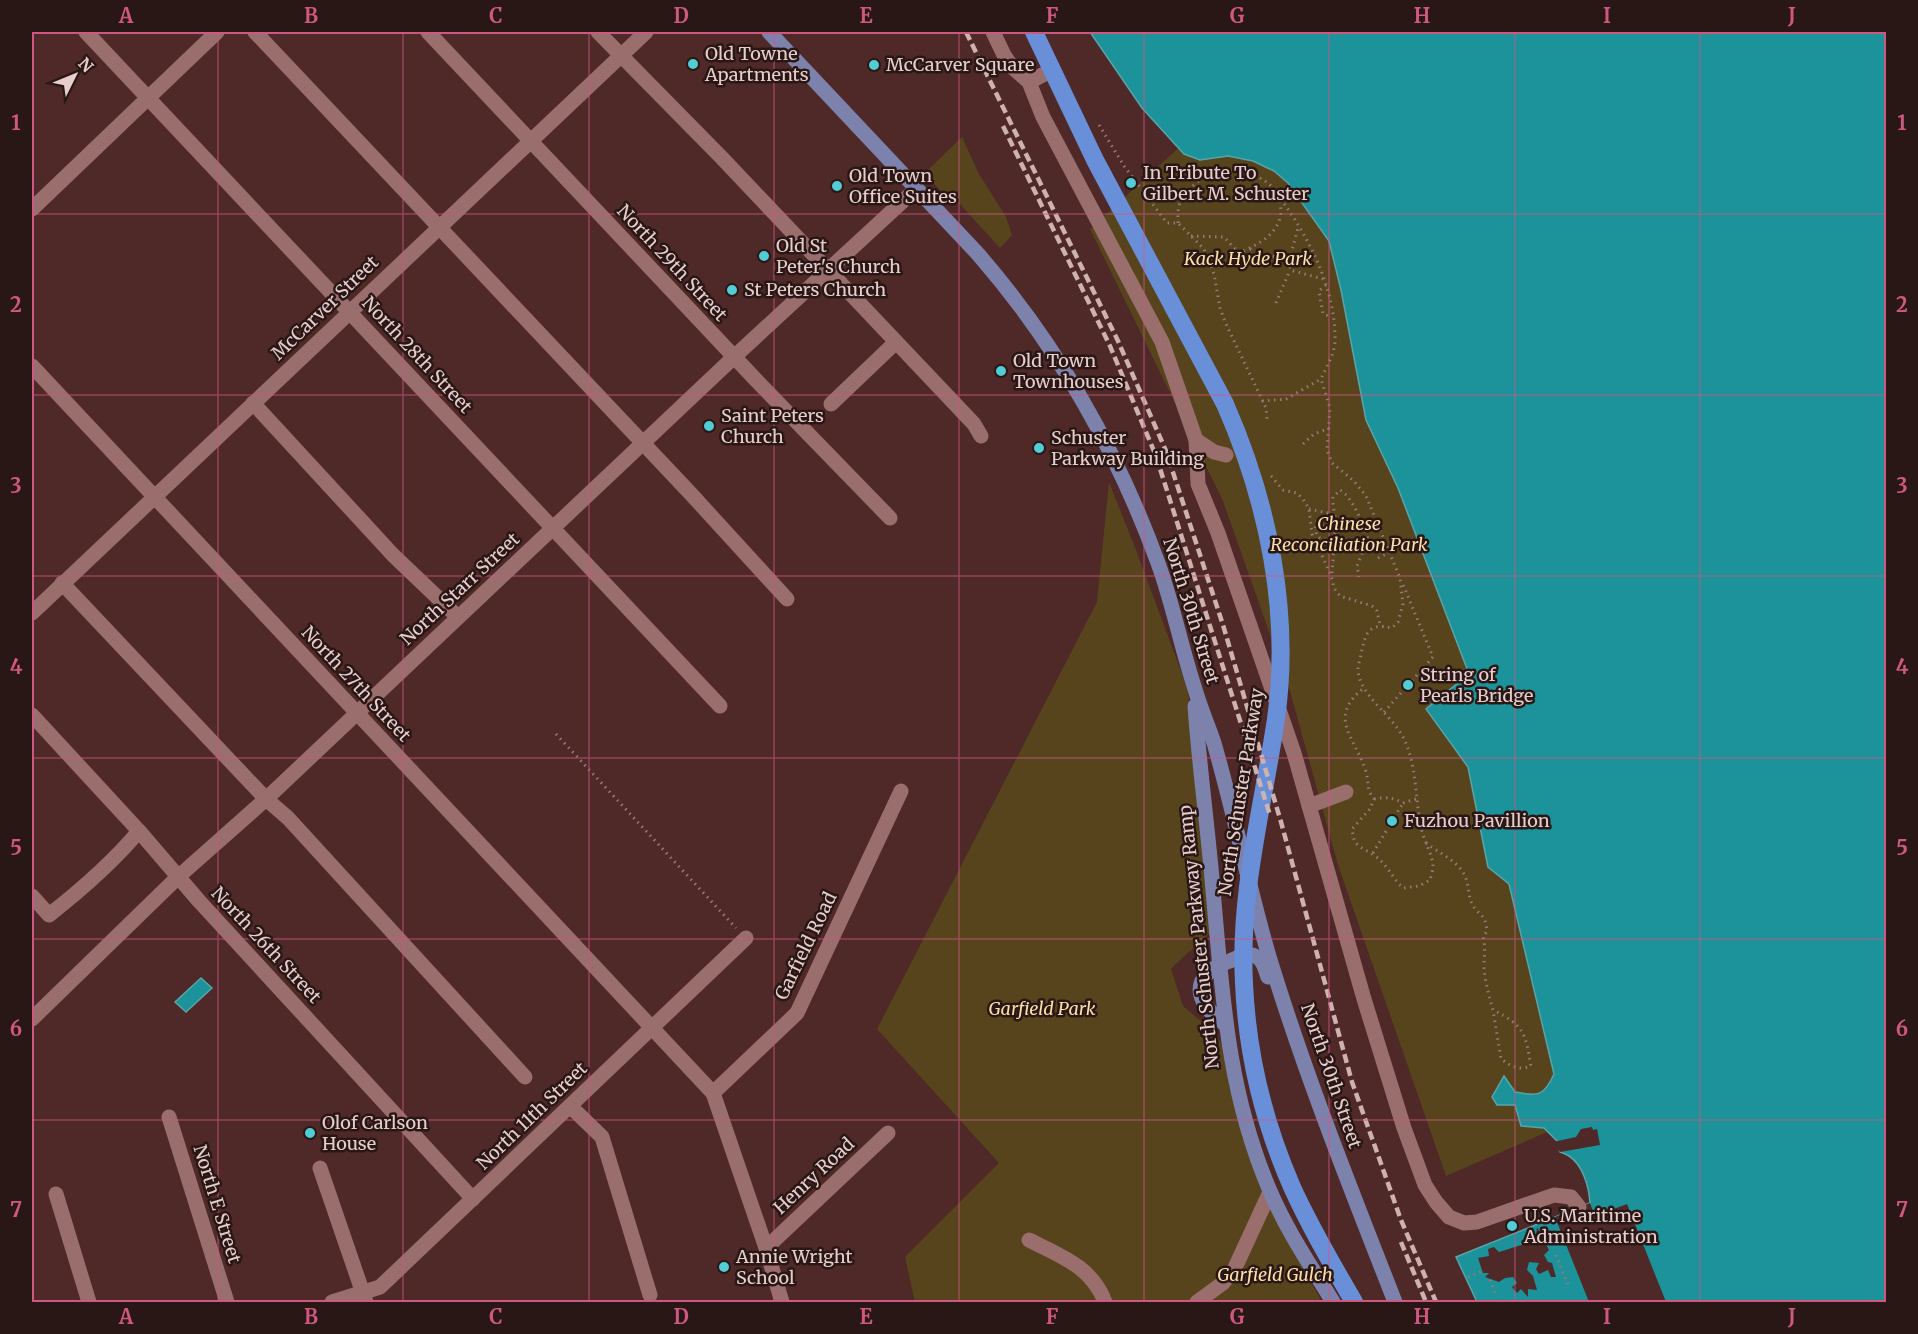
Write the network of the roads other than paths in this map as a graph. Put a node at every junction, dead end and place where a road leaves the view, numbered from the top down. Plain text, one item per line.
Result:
1 (86, 32) edge
2 (217, 32) edge
3 (255, 32) edge
4 (428, 32) edge
5 (598, 32) edge
6 (646, 32) edge
7 (769, 32) edge
8 (993, 32) edge
9 (1034, 32) edge
10 (621, 55) junction
11 (1052, 70) junction
12 (1029, 82) junction
13 (147, 98) junction
14 (530, 141) junction
15 (917, 188) junction
16 (32, 209) edge
17 (439, 227) junction
18 (828, 271) junction
19 (349, 312) junction
20 (896, 342) junction
21 (735, 357) junction
22 (32, 366) edge
23 (253, 403) junction
24 (831, 404) dead end
25 (981, 436) dead end
26 (1196, 440) junction
27 (643, 444) junction
28 (1226, 455) dead end
29 (154, 497) junction
30 (890, 518) dead end
31 (552, 528) junction
32 (62, 583) junction
33 (787, 599) dead end
34 (32, 613) edge
35 (458, 617) junction
36 (1194, 688) junction
37 (720, 706) dead end
38 (357, 714) junction
39 (32, 715) edge
40 (901, 791) dead end
41 (1346, 792) dead end
42 (266, 800) junction
43 (1309, 806) junction
44 (140, 831) junction
45 (178, 877) junction
46 (32, 896) edge
47 (746, 938) road end
48 (1219, 965) junction
49 (32, 1019) edge
50 (1226, 1024) junction
51 (652, 1029) junction
52 (525, 1077) dead end
53 (713, 1093) junction
54 (1314, 1093) junction
55 (570, 1106) junction
56 (169, 1117) dead end
57 (888, 1133) dead end
58 (321, 1168) dead end
59 (1270, 1192) junction
60 (56, 1194) dead end
61 (473, 1199) junction
62 (1579, 1207) dead end
63 (1029, 1240) dead end
64 (766, 1248) junction
65 (650, 1295) dead end
66 (365, 1298) edge
67 (89, 1302) edge
68 (227, 1302) edge
69 (332, 1302) edge
70 (782, 1302) edge
71 (1106, 1302) edge
72 (1197, 1302) edge
73 (1333, 1302) edge
74 (1353, 1302) edge
75 (1395, 1302) edge

1 - 13 street, North 28th Street
2 - 13 street
3 - 17 street
4 - 14 street, North 29th Street
5 - 10 street
6 - 10 street, McCarver Street
7 - 15 main road, North 30th Street
8 - 12 street
9 - 11 highway, North Schuster Parkway
10 - 14 street, McCarver Street
10 - 18 street
11 - 12 street
11 - 74 highway, North Schuster Parkway
12 - 26 street
13 - 16 street
13 - 19 street, North 28th Street
14 - 17 street, McCarver Street
14 - 21 street, North 29th Street
15 - 18 street, North Starr Street
15 - 36 main road, North 30th Street
17 - 19 street, McCarver Street
17 - 27 street
18 - 20 street
18 - 21 street, North Starr Street
19 - 23 street, McCarver Street
19 - 31 street, North 28th Street
20 - 24 street
20 - 25 street
21 - 27 street, North Starr Street
21 - 30 street, North 29th Street
22 - 29 street, North 27th Street
23 - 29 street, McCarver Street
23 - 35 street
26 - 28 street
26 - 43 street
27 - 31 street, North Starr Street
27 - 33 street
29 - 32 street, McCarver Street
29 - 38 street, North 27th Street
31 - 35 street, North Starr Street
31 - 37 street, North 28th Street
32 - 34 street, McCarver Street
32 - 42 street
35 - 38 street, North Starr Street
36 - 48 main road, North Schuster Parkway Ramp
36 - 54 main road, North 30th Street
38 - 42 street, North Starr Street
38 - 51 street, North 27th Street
39 - 44 street, North 26th Street
40 - 53 street, Garfield Road
41 - 43 street
42 - 45 street, North Starr Street
42 - 52 street
43 - 62 street
44 - 45 street, North 26th Street
44 - 46 street
45 - 49 street, North Starr Street
45 - 61 street, North 26th Street
47 - 51 street, North 11th Street
48 - 50 main road, North Schuster Parkway Ramp
48 - 50 main road
48 - 54 main road
50 - 59 main road, North Schuster Parkway Ramp
51 - 53 street, North 27th Street
51 - 55 street, North 11th Street
53 - 64 street
54 - 75 main road, North 30th Street
55 - 61 street, North 11th Street
55 - 65 street
56 - 68 street, North E Street
57 - 64 street, Henry Road
58 - 66 street
59 - 72 street
59 - 73 main road, North Schuster Parkway Ramp
60 - 67 street
61 - 66 street, North 11th Street
63 - 71 street
64 - 70 street
66 - 69 street, North 11th Street

